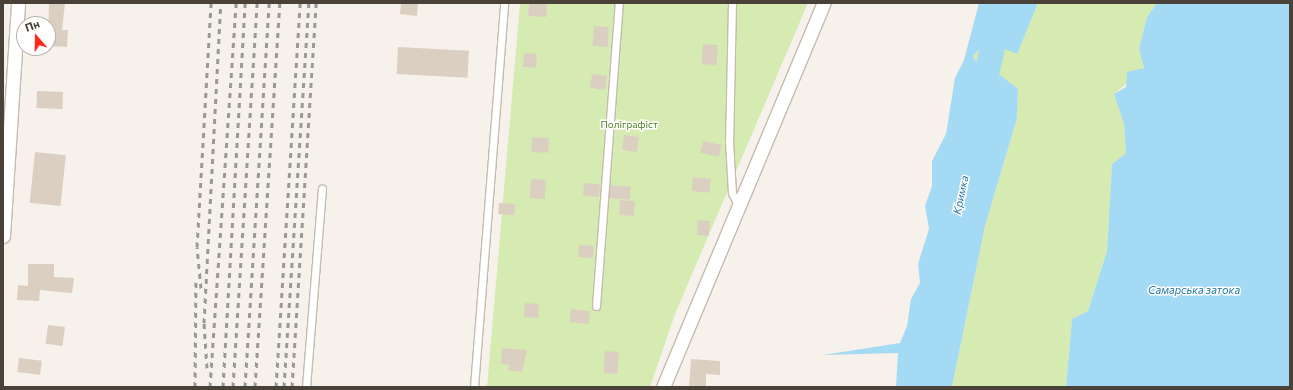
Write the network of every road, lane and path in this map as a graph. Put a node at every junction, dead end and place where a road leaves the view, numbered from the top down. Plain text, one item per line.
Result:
1 (18, 3) edge
2 (504, 3) edge
3 (619, 3) edge
4 (732, 3) edge
5 (824, 3) edge
6 (5, 173) edge
7 (322, 189) dead end
8 (740, 208) junction
9 (3, 236) edge
10 (596, 306) dead end
11 (306, 387) edge
12 (474, 387) edge
13 (663, 387) edge

1 - 6 street
2 - 12 lane
3 - 10 lane
4 - 8 lane
5 - 8 street
6 - 9 street
7 - 11 lane
8 - 13 street

